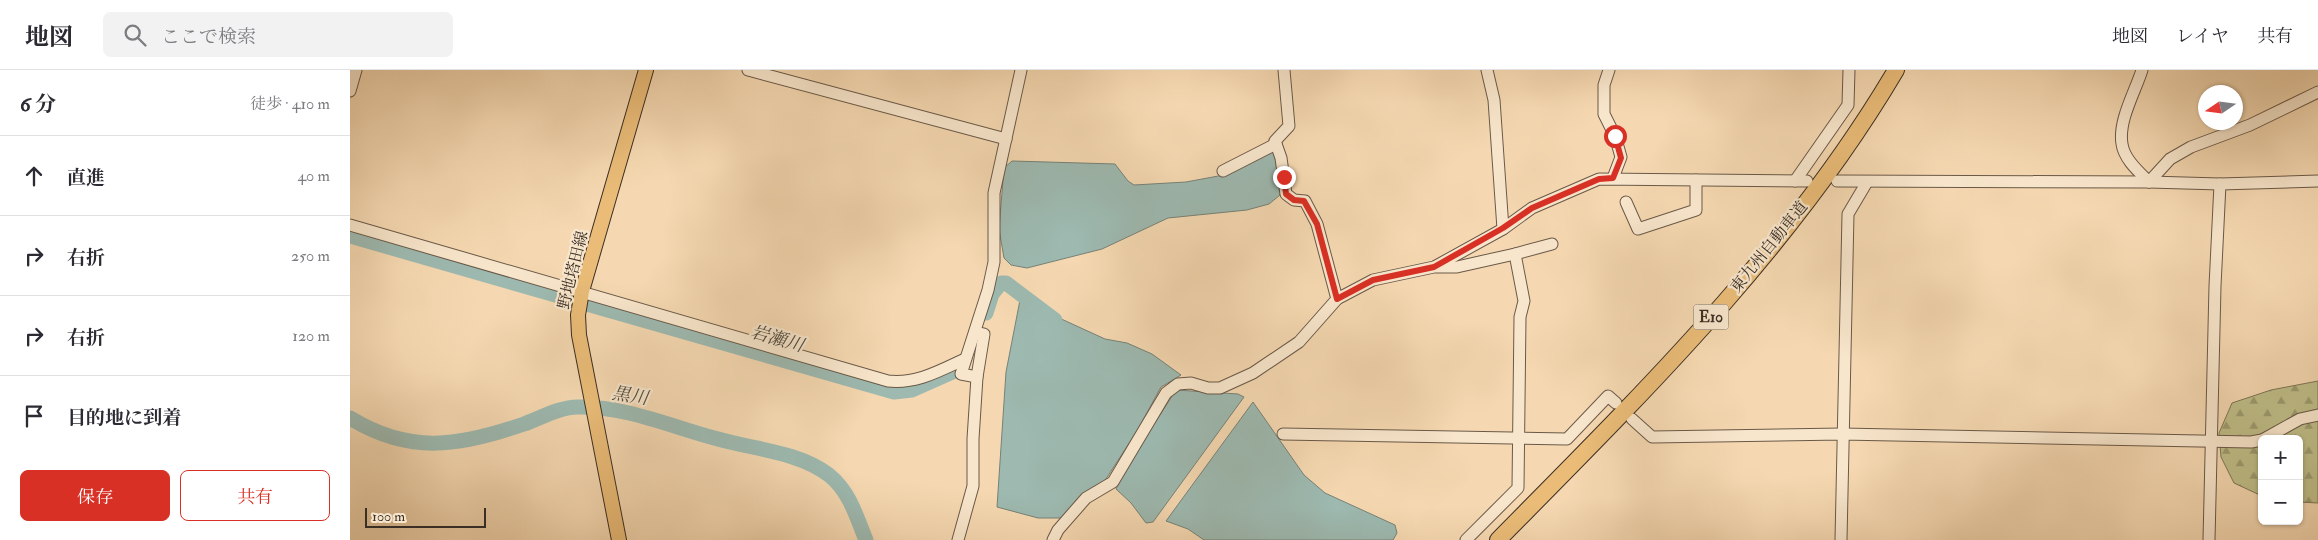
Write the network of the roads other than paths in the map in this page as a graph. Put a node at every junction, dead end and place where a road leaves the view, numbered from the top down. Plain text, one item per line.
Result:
1 (356, 70) edge
2 (646, 70) edge
3 (748, 70) edge
4 (1021, 70) edge
5 (1284, 70) edge
6 (1487, 70) edge
7 (1608, 70) edge
8 (1849, 70) edge
9 (1896, 70) edge
10 (2142, 70) edge
11 (350, 91) edge
12 (2318, 92) edge
13 (1006, 139) junction
14 (1276, 144) junction
15 (1223, 171) dead end
16 (1613, 178) junction
17 (1696, 180) junction
18 (1795, 181) junction
19 (1807, 181) dead end
20 (1837, 181) dead end
21 (2318, 181) edge
22 (1867, 182) junction
23 (2149, 182) junction
24 (2220, 184) junction
25 (1626, 202) dead end
26 (350, 225) edge
27 (1503, 228) junction
28 (1552, 244) dead end
29 (1515, 254) junction
30 (1434, 267) junction
31 (582, 291) junction
32 (1337, 299) junction
33 (975, 332) junction
34 (965, 359) junction
35 (977, 377) junction
36 (1616, 403) dead end
37 (2318, 414) edge
38 (1632, 419) dead end
39 (1283, 434) dead end
40 (1842, 434) junction
41 (2270, 435) edge
42 (1519, 437) junction
43 (2258, 439) edge
44 (2211, 441) junction
45 (621, 539) edge
46 (958, 540) edge
47 (1053, 540) edge
48 (1466, 540) edge
49 (1498, 540) edge
50 (1841, 540) edge
51 (2209, 540) edge

1 - 11 street
2 - 31 main road, 野地塔田線
3 - 13 street
4 - 13 street
5 - 14 street
6 - 27 street
7 - 16 street
8 - 18 street
9 - 49 highway, 東九州自動車道 / E10
10 - 23 street
12 - 23 street
13 - 33 street
14 - 15 street
14 - 32 street
16 - 17 street
16 - 27 street
17 - 18 street
17 - 25 street
18 - 19 street
20 - 22 street
21 - 24 street
22 - 23 street
22 - 40 street
23 - 24 street
24 - 44 street
26 - 31 street
27 - 30 street
28 - 29 street
29 - 30 street
29 - 42 street
30 - 32 street
31 - 34 street
31 - 45 main road, 野地塔田線
32 - 47 street
33 - 34 street
33 - 35 street
34 - 35 street
35 - 46 street
36 - 42 street
37 - 41 street
38 - 40 street
39 - 42 street
40 - 44 street
40 - 50 street
42 - 48 street
43 - 44 street
44 - 51 street

